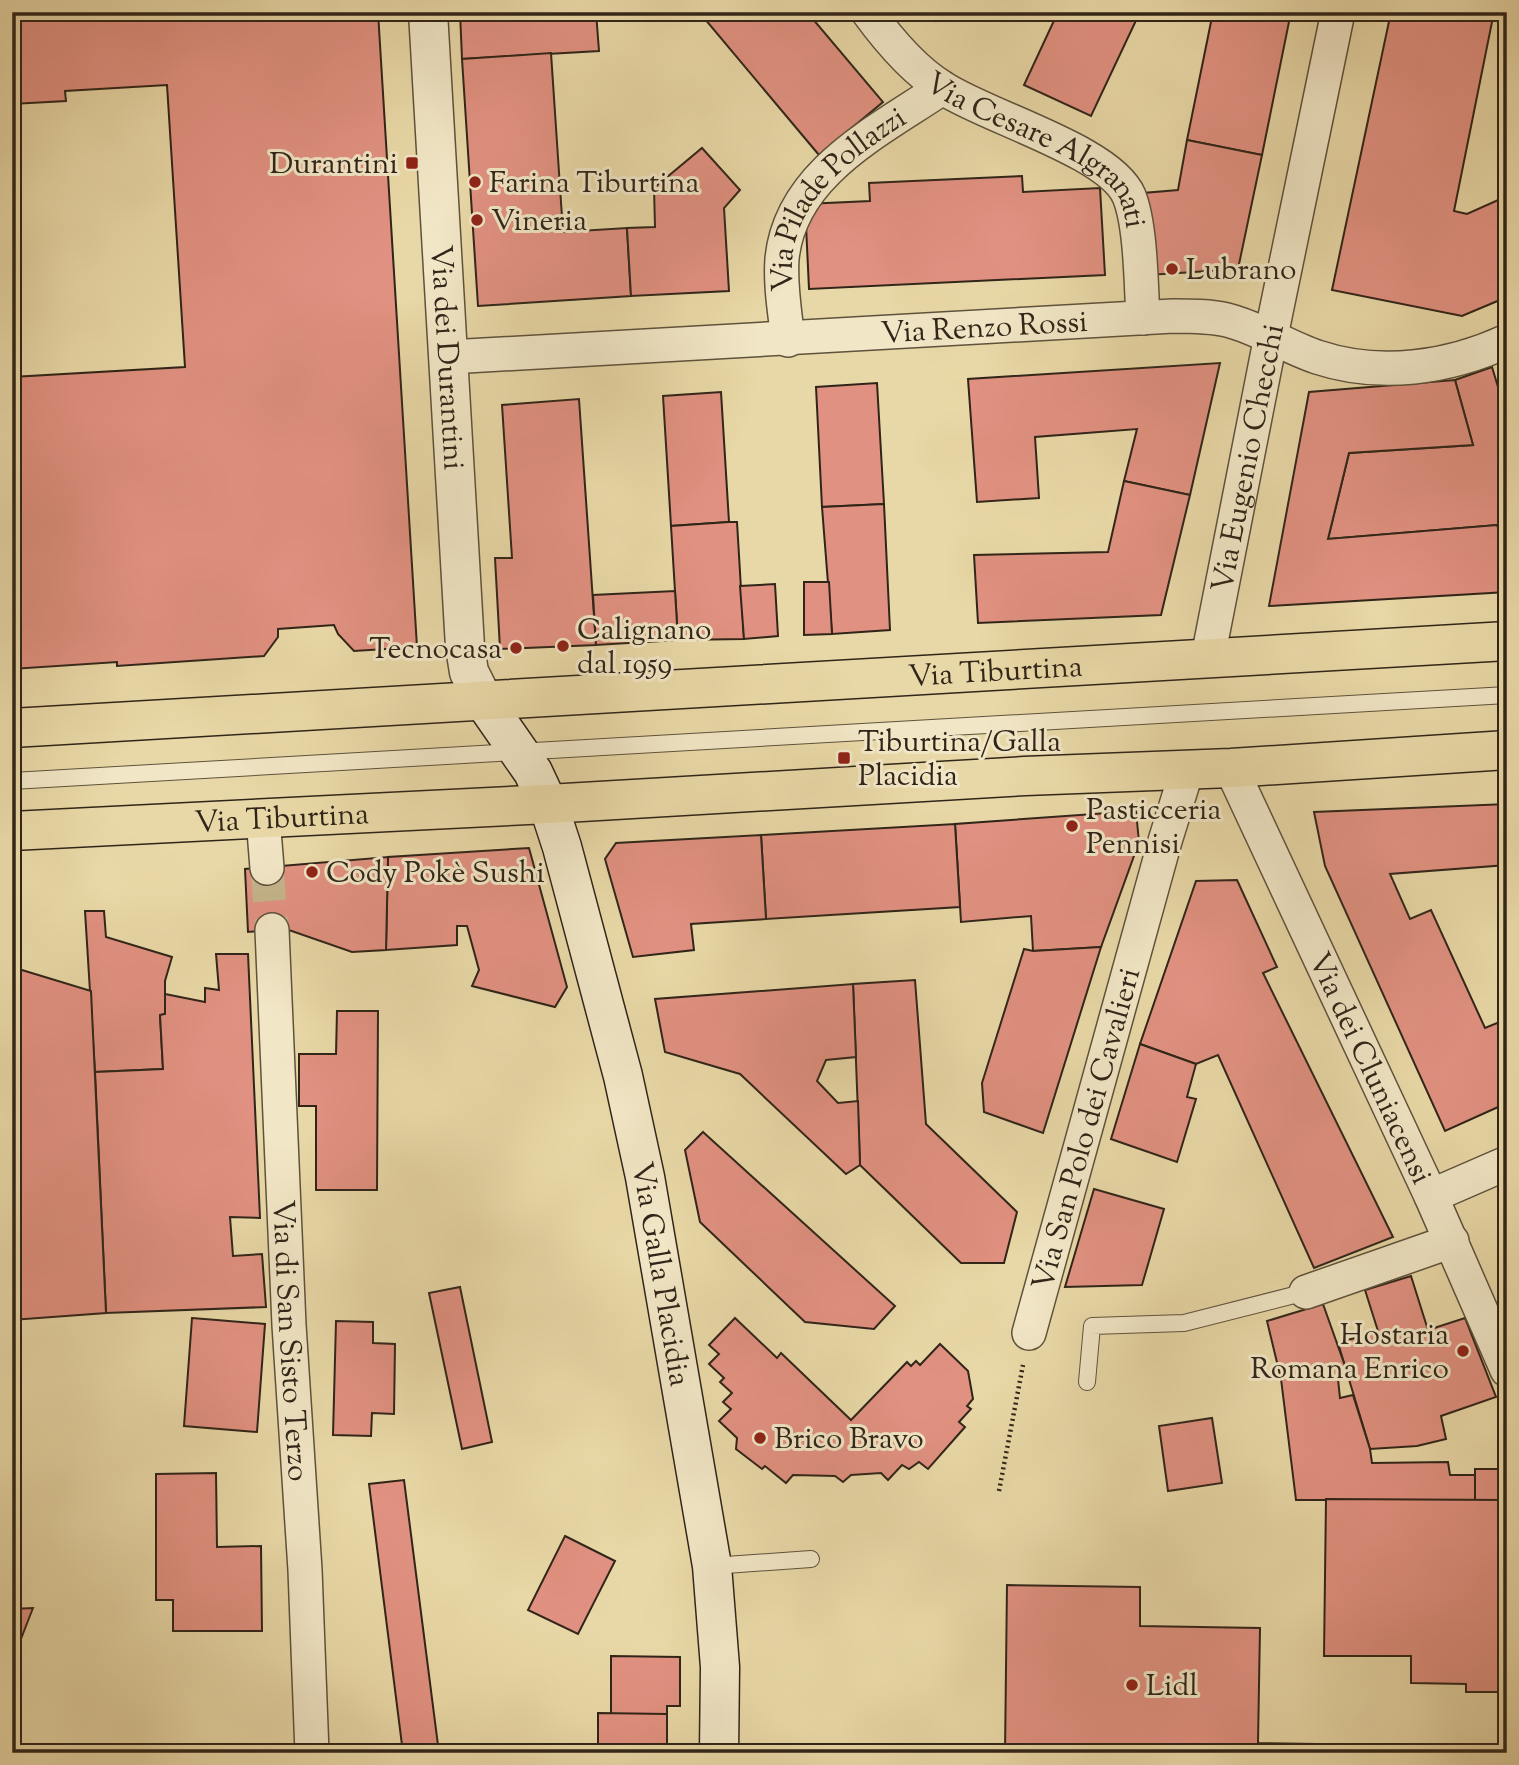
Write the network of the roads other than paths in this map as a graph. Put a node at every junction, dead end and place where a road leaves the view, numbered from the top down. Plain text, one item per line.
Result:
1 (428, 12) edge
2 (868, 12) edge
3 (1338, 12) edge
4 (942, 88) junction
5 (1143, 318) junction
6 (1270, 336) junction
7 (788, 340) junction
8 (1507, 341) edge
9 (449, 358) junction
10 (1507, 641) edge
11 (1208, 657) junction
12 (1507, 695) edge
13 (483, 700) junction
14 (12, 728) edge
15 (1507, 750) edge
16 (520, 752) junction
17 (1231, 768) junction
18 (1187, 770) junction
19 (12, 781) edge
20 (548, 804) junction
21 (262, 818) junction
22 (12, 831) edge
23 (267, 867) tunnel mouth
24 (272, 930) tunnel mouth
25 (1507, 1163) edge
26 (1431, 1196) junction
27 (1452, 1241) junction
28 (1306, 1292) joint
29 (1028, 1333) road end
30 (1507, 1370) edge
31 (1087, 1382) dead end
32 (811, 1559) dead end
33 (712, 1566) junction
34 (312, 1753) edge
35 (719, 1753) edge

1 - 9 main road, Via dei Durantini
2 - 4 street, Via Cesare Algranati
3 - 6 street, Via Eugenio Checchi
4 - 5 street, Via Cesare Algranati
4 - 7 street, Via Pilade Pollazzi
5 - 6 street, Via Renzo Rossi
5 - 7 street, Via Renzo Rossi
6 - 8 street, Via Renzo Rossi
6 - 11 street, Via Eugenio Checchi
7 - 9 street, Via Renzo Rossi
9 - 13 main road, Via dei Durantini
10 - 11 main road, Via Tiburtina
11 - 13 main road, Via Tiburtina
12 - 16 lane, Via Tiburtina
13 - 14 main road, Via Tiburtina
13 - 16 main road
15 - 17 main road, Via Tiburtina
16 - 19 lane, Via Tiburtina
16 - 20 main road
17 - 18 main road, Via Tiburtina
17 - 26 street, Via dei Cluniacensi
18 - 20 main road, Via Tiburtina
18 - 29 street, Via San Polo dei Cavalieri
20 - 21 main road, Via Tiburtina
20 - 33 main road, Via Galla Placidia
21 - 22 main road, Via Tiburtina
21 - 23 street
24 - 34 street, Via di San Sisto Terzo
25 - 26 street
26 - 27 street, Via dei Cluniacensi
27 - 28 street
27 - 30 street, Via dei Cluniacensi
28 - 31 lane
32 - 33 lane
33 - 35 main road, Via Galla Placidia

